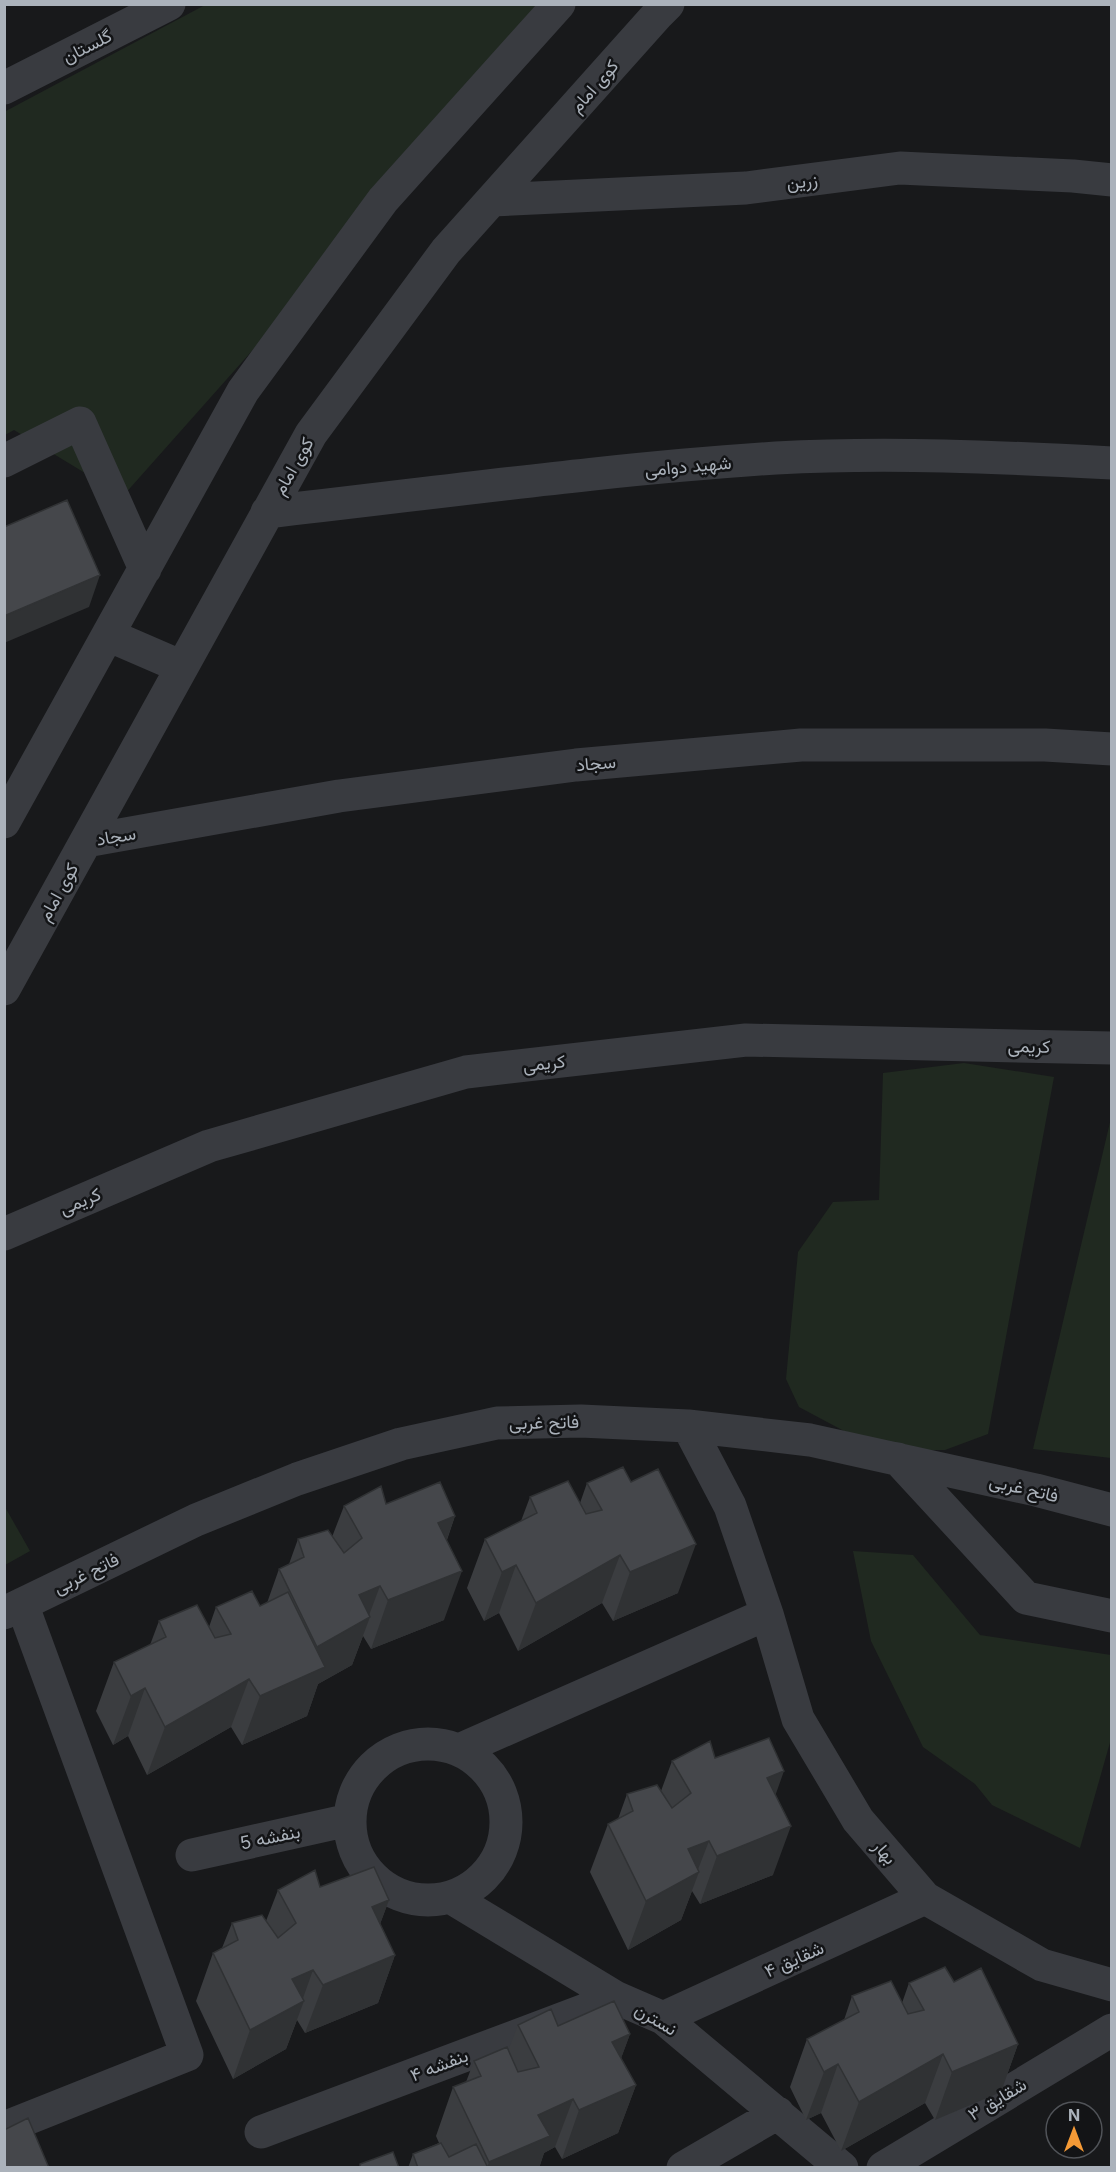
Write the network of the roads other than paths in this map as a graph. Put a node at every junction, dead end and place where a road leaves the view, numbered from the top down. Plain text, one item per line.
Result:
1 (169, 4) edge
2 (559, 4) edge
3 (668, 4) edge
4 (4, 88) edge
5 (1112, 180) edge
6 (492, 200) junction
7 (4, 461) edge
8 (1112, 463) edge
9 (267, 512) junction
10 (145, 569) junction
11 (108, 635) junction
12 (182, 668) junction
13 (1112, 749) edge
14 (4, 822) edge
15 (86, 841) junction
16 (4, 989) edge
17 (1112, 1048) edge
18 (4, 1234) edge
19 (688, 1426) junction
20 (898, 1460) junction
21 (1112, 1510) edge
22 (13, 1608) edge
23 (768, 1614) junction
24 (1112, 1616) edge
25 (459, 1750) junction
26 (349, 1820) junction
27 (192, 1855) dead end
28 (450, 1897) junction
29 (925, 1899) junction
30 (1112, 1985) edge
31 (617, 1998) junction
32 (663, 2018) junction
33 (1112, 2030) edge
34 (778, 2113) junction
35 (4, 2128) edge
36 (261, 2132) dead end
37 (683, 2168) edge
38 (842, 2168) edge
39 (883, 2168) edge

1 - 4 street, گلستان
2 - 10 street
3 - 6 street, کوی امام
5 - 6 street, زرین
6 - 9 street, کوی امام
7 - 10 street
8 - 9 street, شهید دوامی
9 - 12 street, کوی امام
10 - 11 street
11 - 12 street
11 - 14 street
12 - 15 street, کوی امام
13 - 15 street, سجاد
15 - 16 street, کوی امام
17 - 18 street, کریمی
19 - 20 street, فاتح غربی
19 - 22 street, فاتح غربی
19 - 23 street, بهار
20 - 21 street, فاتح غربی
20 - 24 street
22 - 35 street
23 - 25 street
23 - 29 street, بهار
25 - 26 street
25 - 28 street
26 - 27 street, بنفشه 5
26 - 28 street
28 - 31 street, نسترن
29 - 30 street, بهار
29 - 32 street, شقایق ۴
31 - 32 street, نسترن
31 - 36 street, بنفشه ۴
32 - 34 street, نسترن
33 - 39 street, شقایق ۳
34 - 37 street
34 - 38 street, نسترن

